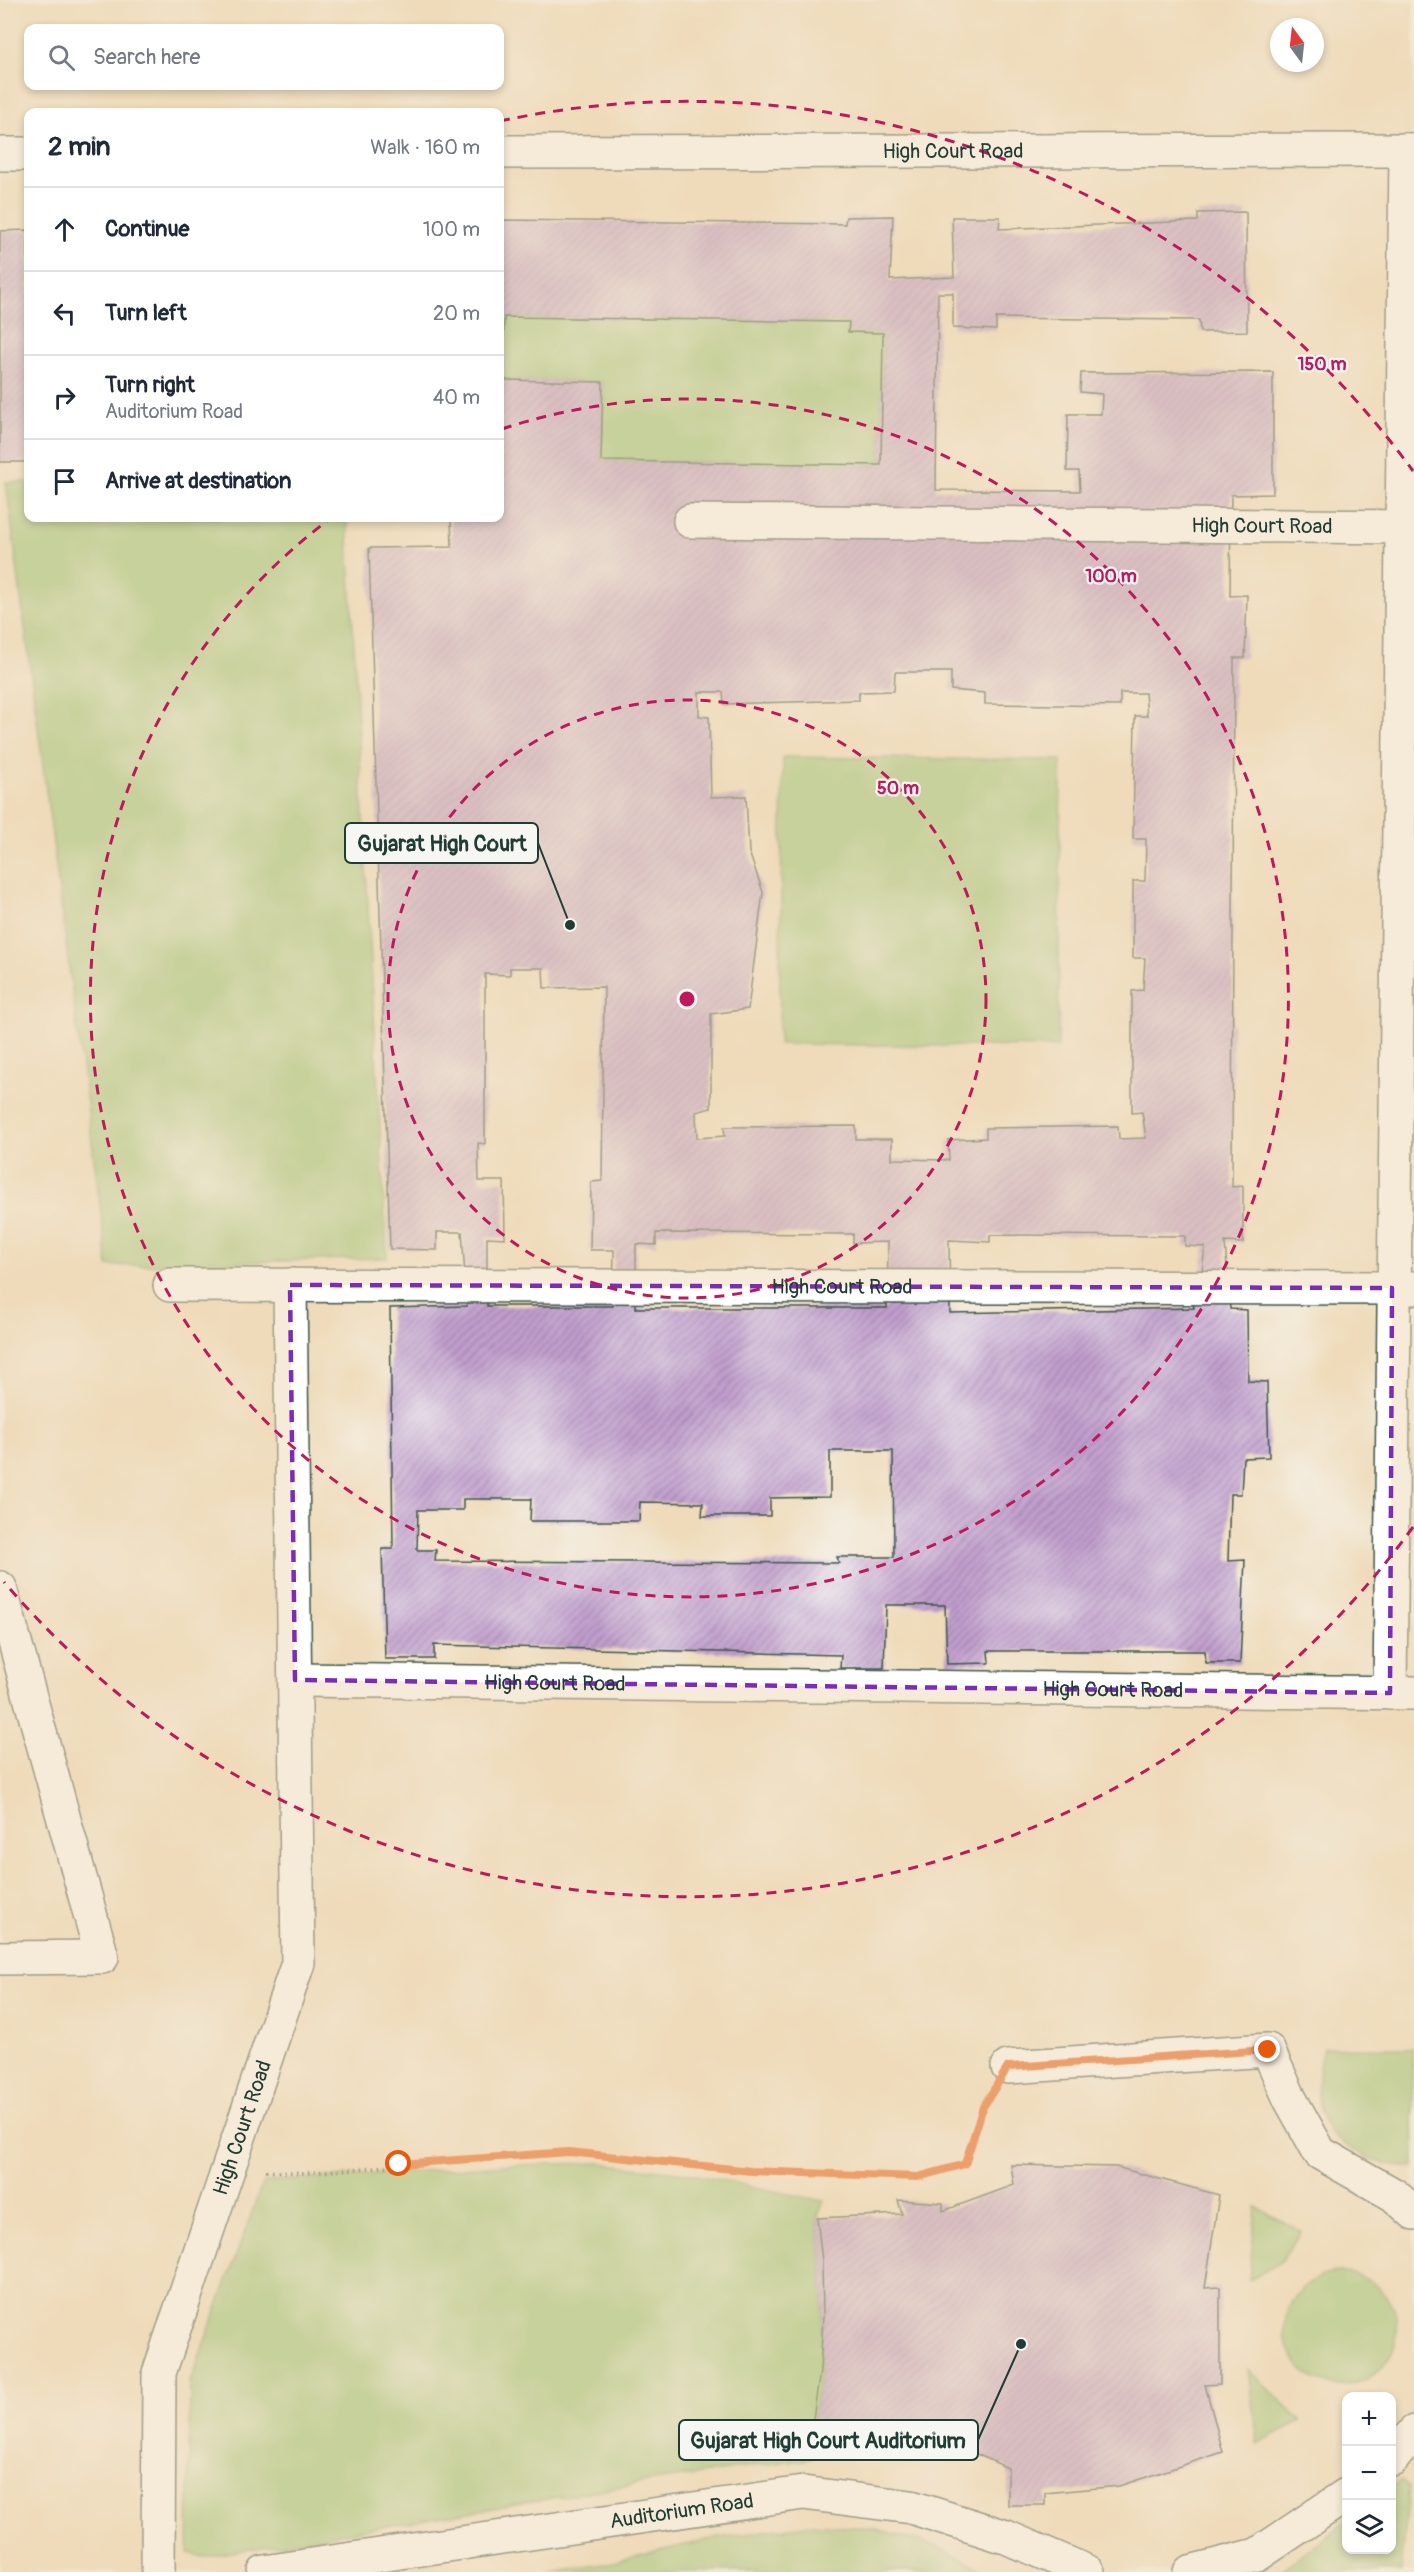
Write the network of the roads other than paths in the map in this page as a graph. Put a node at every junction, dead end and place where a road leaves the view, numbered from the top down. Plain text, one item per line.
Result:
1 (1410, 150) edge
2 (504, 153) edge
3 (0, 154) edge
4 (24, 154) edge
5 (690, 521) dead end
6 (1408, 527) edge
7 (170, 1285) dead end
8 (290, 1285) junction
9 (1403, 1288) edge
10 (0, 1588) edge
11 (295, 1680) junction
12 (1402, 1693) edge
13 (0, 1958) edge
14 (1008, 2067) road end
15 (1407, 2200) edge
16 (1342, 2498) edge
17 (158, 2572) edge
18 (264, 2572) edge
19 (1088, 2572) edge
20 (1190, 2572) edge

1 - 2 street, High Court Road
1 - 6 street, High Court Road
3 - 4 street
5 - 6 street, High Court Road
6 - 9 street, High Court Road
7 - 8 street, High Court Road
8 - 9 street, High Court Road
8 - 11 street, High Court Road
9 - 12 street, High Court Road
10 - 13 street
11 - 12 street, High Court Road
11 - 17 street, High Court Road
14 - 15 street
16 - 20 street
18 - 19 street, Auditorium Road

